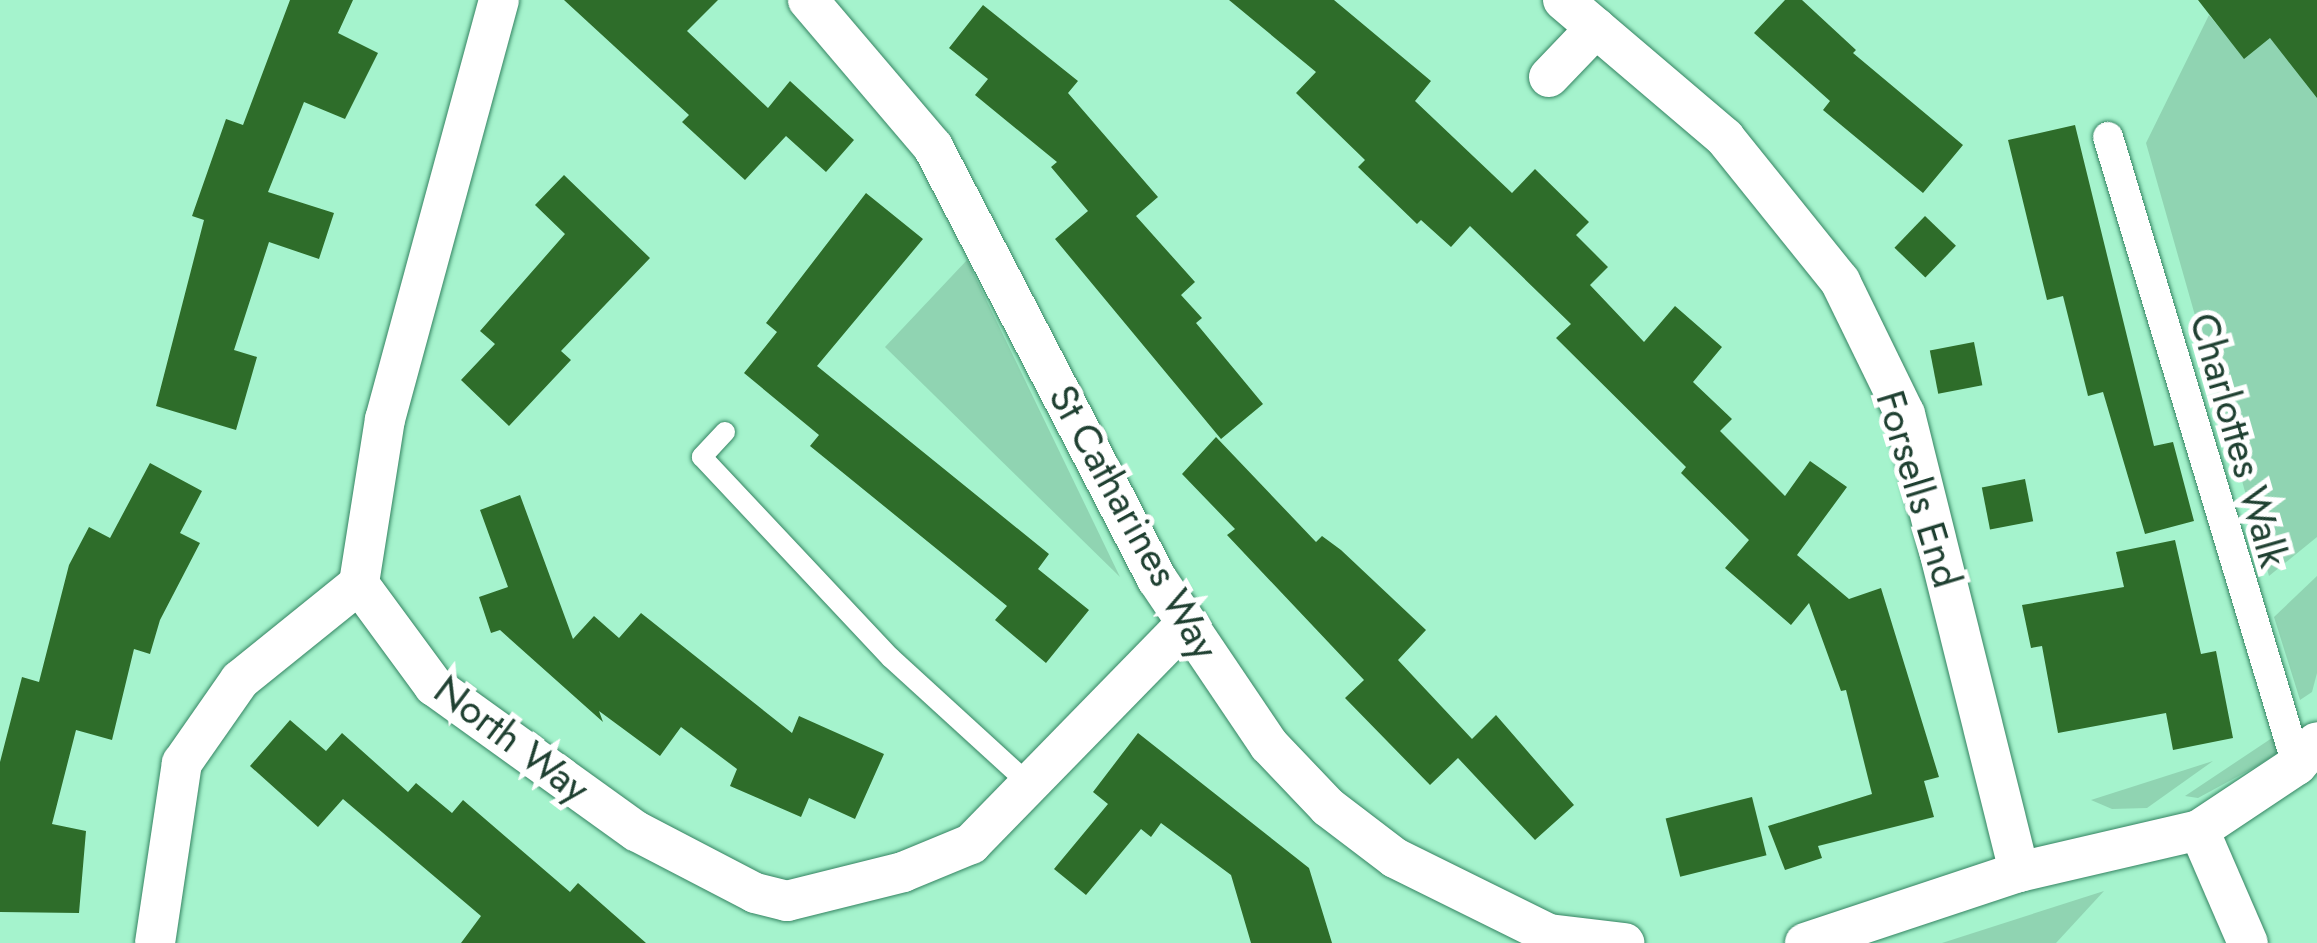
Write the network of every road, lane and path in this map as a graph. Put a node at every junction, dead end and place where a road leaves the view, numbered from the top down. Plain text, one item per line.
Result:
1 (498, 0) edge
2 (808, 0) edge
3 (1563, 0) edge
4 (1596, 28) junction
5 (1549, 78) dead end
6 (2108, 137) dead end
7 (725, 432) dead end
8 (359, 584) junction
9 (1186, 625) junction
10 (2307, 753) edge
11 (1028, 784) junction
12 (2199, 830) junction
13 (2019, 872) junction
14 (155, 943) edge
15 (1624, 943) edge
16 (1805, 943) edge
17 (2248, 943) edge

1 - 8 street
2 - 9 street, St Catharines Way
3 - 4 street, Forsells End
4 - 5 street
4 - 13 street, Forsells End
6 - 10 street, Charlottes Walk
7 - 11 lane
8 - 11 street, North Way
8 - 14 street
9 - 11 street, North Way
9 - 15 street, St Catharines Way
10 - 12 street
12 - 13 street
12 - 17 street
13 - 16 street

